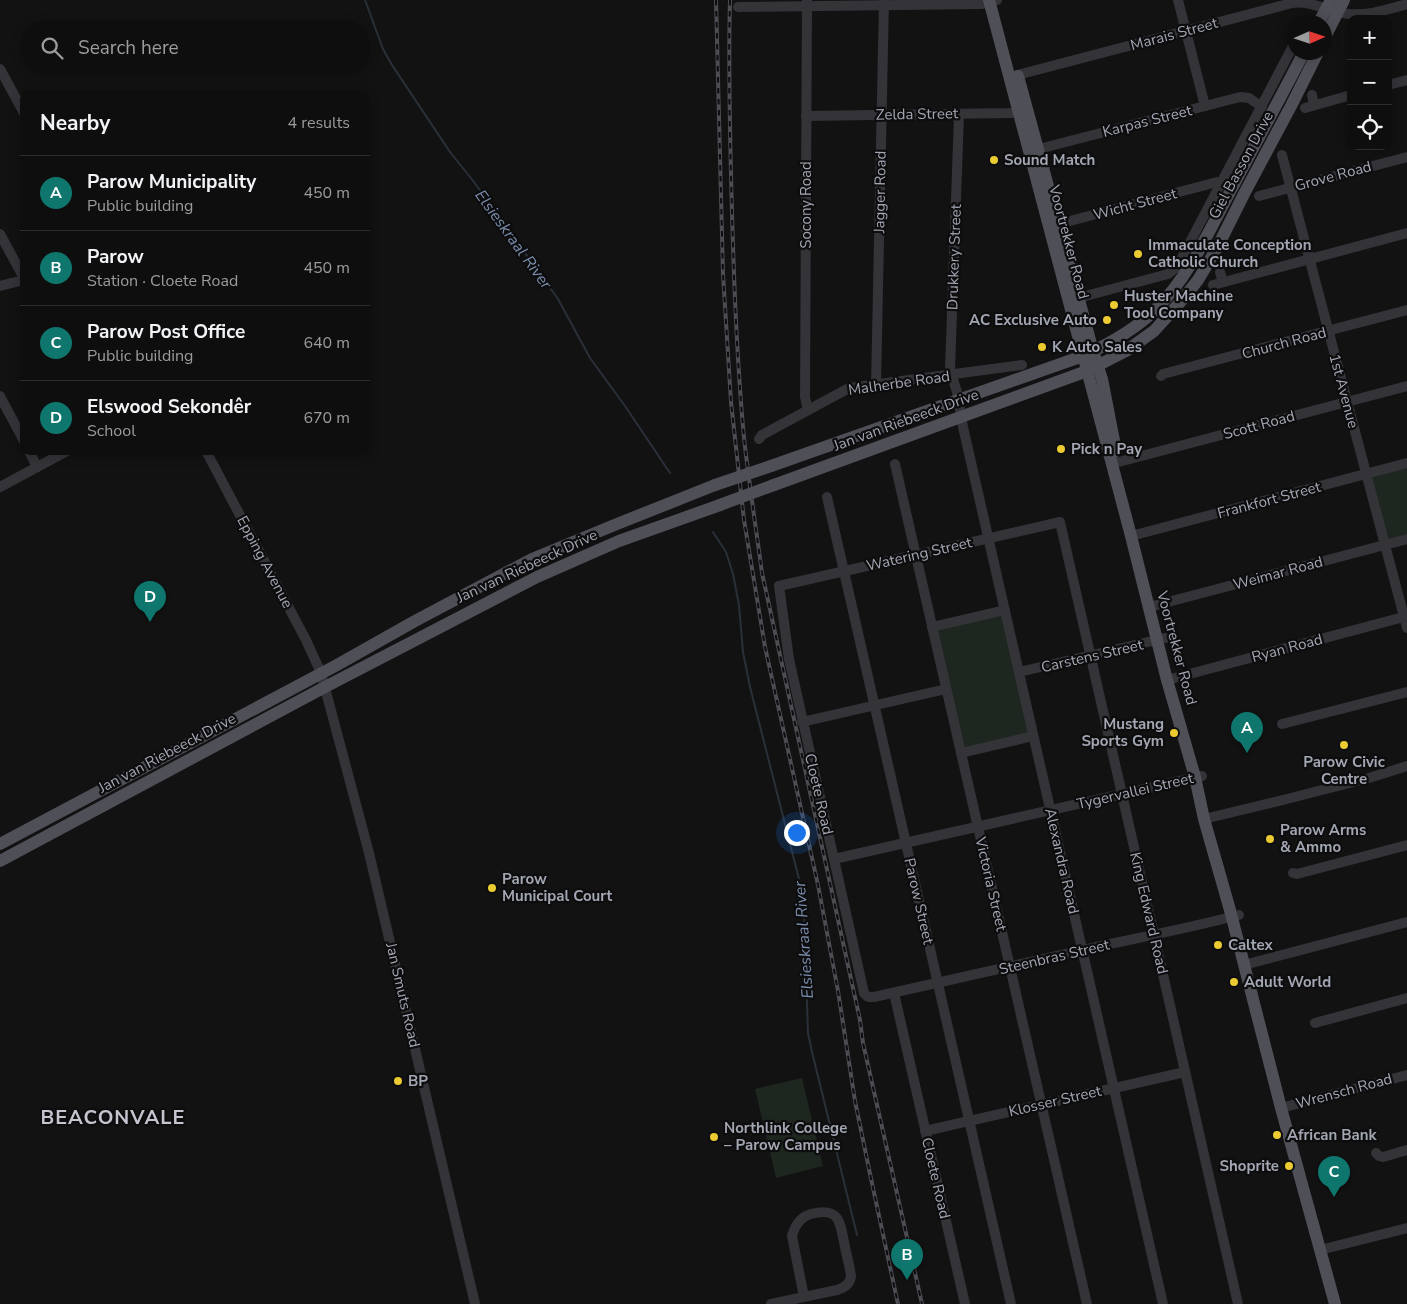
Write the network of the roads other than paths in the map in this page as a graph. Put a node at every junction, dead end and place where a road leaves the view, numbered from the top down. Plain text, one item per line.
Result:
1 (993, 0) edge
2 (1178, 0) edge
3 (1344, 0) edge
4 (807, 3) edge
5 (884, 3) edge
6 (1407, 4) edge
7 (738, 7) dead end
8 (1331, 7) edge
9 (1186, 31) junction
10 (1287, 58) edge
11 (1300, 60) edge
12 (1314, 60) edge
13 (0, 68) edge
14 (1013, 76) junction
15 (1407, 80) edge
16 (1392, 85) edge
17 (1347, 96) edge
18 (1310, 103) dead end
19 (20, 106) edge
20 (1205, 106) junction
21 (1262, 106) junction
22 (1022, 112) junction
23 (959, 114) junction
24 (882, 115) junction
25 (806, 116) junction
26 (1033, 150) junction
27 (1282, 154) dead end
28 (1407, 157) edge
29 (1221, 184) junction
30 (1291, 188) junction
31 (1259, 196) dead end
32 (1053, 225) junction
33 (1407, 233) edge
34 (1, 236) edge
35 (1309, 259) junction
36 (20, 272) edge
37 (20, 280) edge
38 (1218, 280) dead end
39 (0, 286) edge
40 (1078, 298) junction
41 (1407, 310) edge
42 (1328, 331) junction
43 (1088, 354) junction
44 (1022, 365) dead end
45 (1092, 368) junction
46 (952, 375) junction
47 (1162, 376) dead end
48 (1056, 382) junction
49 (876, 385) junction
50 (1407, 386) edge
51 (0, 396) edge
52 (958, 399) junction
53 (1347, 402) junction
54 (808, 410) junction
55 (20, 417) edge
56 (961, 417) junction
57 (11, 418) junction
58 (1101, 424) junction
59 (20, 435) edge
60 (759, 439) dead end
61 (31, 455) edge
62 (60, 455) edge
63 (208, 455) edge
64 (1115, 463) junction
65 (1407, 463) edge
66 (895, 464) dead end
67 (37, 467) junction
68 (1366, 474) junction
69 (0, 487) edge
70 (827, 497) dead end
71 (1060, 522) joint
72 (1134, 535) junction
73 (988, 538) junction
74 (1407, 539) edge
75 (1385, 545) junction
76 (915, 554) junction
77 (844, 571) junction
78 (778, 586) joint
79 (1153, 606) junction
80 (1005, 610) junction
81 (1406, 616) edge
82 (932, 626) junction
83 (1407, 628) edge
84 (1162, 640) junction
85 (1090, 656) junction
86 (1019, 672) junction
87 (321, 674) junction
88 (1171, 679) junction
89 (325, 687) junction
90 (946, 689) junction
91 (1407, 692) edge
92 (874, 705) junction
93 (802, 722) junction
94 (1282, 724) dead end
95 (1033, 736) junction
96 (960, 753) junction
97 (1407, 766) edge
98 (1198, 777) junction
99 (1122, 793) junction
100 (1050, 810) junction
101 (1208, 818) junction
102 (978, 827) junction
103 (906, 843) junction
104 (0, 844) edge
105 (1407, 845) edge
106 (834, 859) junction
107 (0, 861) edge
108 (1293, 873) dead end
109 (1235, 916) junction
110 (1407, 922) edge
111 (1154, 934) junction
112 (1082, 951) junction
113 (1248, 965) junction
114 (1010, 967) junction
115 (938, 983) junction
116 (894, 993) junction
117 (870, 998) joint
118 (1407, 998) edge
119 (1315, 1022) dead end
120 (1185, 1072) junction
121 (1407, 1075) edge
122 (1114, 1088) junction
123 (1041, 1104) junction
124 (1285, 1107) junction
125 (969, 1121) junction
126 (925, 1131) junction
127 (1407, 1150) edge
128 (1376, 1153) dead end
129 (1407, 1228) edge
130 (1324, 1249) junction
131 (804, 1297) junction
132 (793, 1302) edge
133 (475, 1304) edge
134 (771, 1304) edge
135 (965, 1304) edge
136 (1011, 1304) edge
137 (1087, 1304) edge
138 (1163, 1304) edge
139 (1238, 1304) edge
140 (1335, 1304) edge
141 (1342, 1304) edge

1 - 5 street
1 - 14 main road, Voortrekker Road
2 - 9 street
3 - 8 main road
4 - 5 street
4 - 7 street
4 - 25 street, Socony Road
5 - 24 street, Jagger Road
6 - 8 street, Marais Street
8 - 9 street, Marais Street
9 - 14 street, Marais Street
9 - 20 street
10 - 21 street
11 - 43 main road, Giel Basson Drive
12 - 45 main road, Giel Basson Drive
13 - 19 street
14 - 22 main road, Voortrekker Road
15 - 16 street
17 - 18 street
20 - 21 street, Karpas Street
20 - 26 street, Karpas Street
21 - 29 street
22 - 23 street, Zelda Street
22 - 26 main road, Voortrekker Road
23 - 24 street, Zelda Street
23 - 46 street, Drukkery Street
24 - 25 street, Zelda Street
24 - 49 street, Jagger Road
25 - 54 street, Socony Road
26 - 32 main road, Voortrekker Road
27 - 30 street, 1st Avenue
28 - 30 street, Grove Road
29 - 32 street, Wicht Street
29 - 40 street
30 - 31 street, Grove Road
30 - 35 street, 1st Avenue
32 - 40 main road, Voortrekker Road
32 - 43 main road, Voortrekker Road
33 - 35 street
34 - 36 street
35 - 38 street
35 - 42 street, 1st Avenue
37 - 39 street
40 - 43 main road, Voortrekker Road
41 - 42 street, Church Road
42 - 47 street, Church Road
42 - 53 street, 1st Avenue
43 - 45 main road, Voortrekker Road
43 - 52 main road, Jan van Riebeeck Drive
44 - 46 street, Malherbe Road
45 - 48 main road, Jan van Riebeeck Drive
45 - 58 main road, Voortrekker Road
45 - 64 main road, Voortrekker Road
46 - 49 street, Malherbe Road
46 - 52 street, Drukkery Street
48 - 56 main road, Jan van Riebeeck Drive
48 - 58 main road
49 - 54 street, Malherbe Road
50 - 53 street, Scott Road
51 - 57 street
52 - 56 street, Drukkery Street
52 - 87 main road, Jan van Riebeeck Drive, bridge
53 - 64 street, Scott Road
53 - 68 street, 1st Avenue
54 - 60 street, Malherbe Road
55 - 57 street
56 - 73 street, Alexandra Road
56 - 89 main road, Jan van Riebeeck Drive, bridge
57 - 59 street
58 - 64 main road, Voortrekker Road
61 - 67 street
62 - 67 street
63 - 87 street, Epping Avenue
64 - 72 main road, Voortrekker Road
65 - 68 street, Frankfort Street
66 - 76 street, Victoria Street
67 - 69 street
68 - 72 street, Frankfort Street
68 - 75 street, 1st Avenue
70 - 77 street, Parow Street
71 - 73 street, Watering Street
71 - 85 street, King Edward Road
72 - 79 main road, Voortrekker Road
73 - 76 street, Watering Street
73 - 80 street, Alexandra Road
74 - 75 street, Weimar Road
75 - 79 street, Weimar Road
75 - 81 street, 1st Avenue
76 - 77 street, Watering Street
76 - 82 street, Victoria Street
77 - 78 street, Watering Street
77 - 92 street, Parow Street
78 - 93 street, Cloete Road
79 - 84 main road, Voortrekker Road
80 - 82 street
80 - 86 street, Alexandra Road
81 - 83 street, 1st Avenue
81 - 88 street, Ryan Road
82 - 90 street, Victoria Street
84 - 85 street, Carstens Street
84 - 88 main road, Voortrekker Road
85 - 86 street, Carstens Street
85 - 99 street, King Edward Road
86 - 95 street, Alexandra Road
87 - 89 street, Epping Avenue
87 - 104 main road, Jan van Riebeeck Drive
88 - 98 main road, Voortrekker Road
89 - 107 main road, Jan van Riebeeck Drive
89 - 133 street, Jan Smuts Road
90 - 92 street
90 - 96 street, Victoria Street
91 - 94 street
92 - 93 street
92 - 103 street, Parow Street
93 - 106 street, Cloete Road
95 - 96 street
95 - 100 street, Alexandra Road
96 - 102 street, Victoria Street
97 - 101 street
98 - 99 street, Tygervallei Street
98 - 101 main road, Voortrekker Road
99 - 100 street, Tygervallei Street
99 - 111 street, King Edward Road
100 - 102 street, Tygervallei Street
100 - 112 street, Alexandra Road
101 - 109 main road, Voortrekker Road
102 - 103 street, Tygervallei Street
102 - 114 street, Victoria Street
103 - 106 street, Tygervallei Street
103 - 115 street, Parow Street
105 - 108 street
106 - 117 street, Cloete Road
109 - 111 street, Steenbras Street
109 - 113 main road, Voortrekker Road
110 - 113 street
111 - 112 street, Steenbras Street
111 - 120 street, King Edward Road
112 - 114 street, Steenbras Street
112 - 122 street, Alexandra Road
113 - 124 main road, Voortrekker Road
114 - 115 street, Steenbras Street
114 - 123 street, Victoria Street
115 - 116 street, Steenbras Street
115 - 125 street, Parow Street
116 - 117 street, Steenbras Street
116 - 126 street, Cloete Road
118 - 119 street
120 - 122 street, Klosser Street
120 - 139 street, King Edward Road
121 - 124 street, Wrensch Road
122 - 123 street, Klosser Street
122 - 138 street, Alexandra Road
123 - 125 street, Klosser Street
123 - 137 street, Victoria Street
124 - 130 main road, Voortrekker Road
125 - 126 street, Klosser Street
125 - 136 street, Parow Street
126 - 135 street, Cloete Road
127 - 128 street
129 - 130 street
130 - 140 main road, Voortrekker Road
130 - 141 main road, Voortrekker Road
131 - 131 street
131 - 132 street
132 - 134 street

